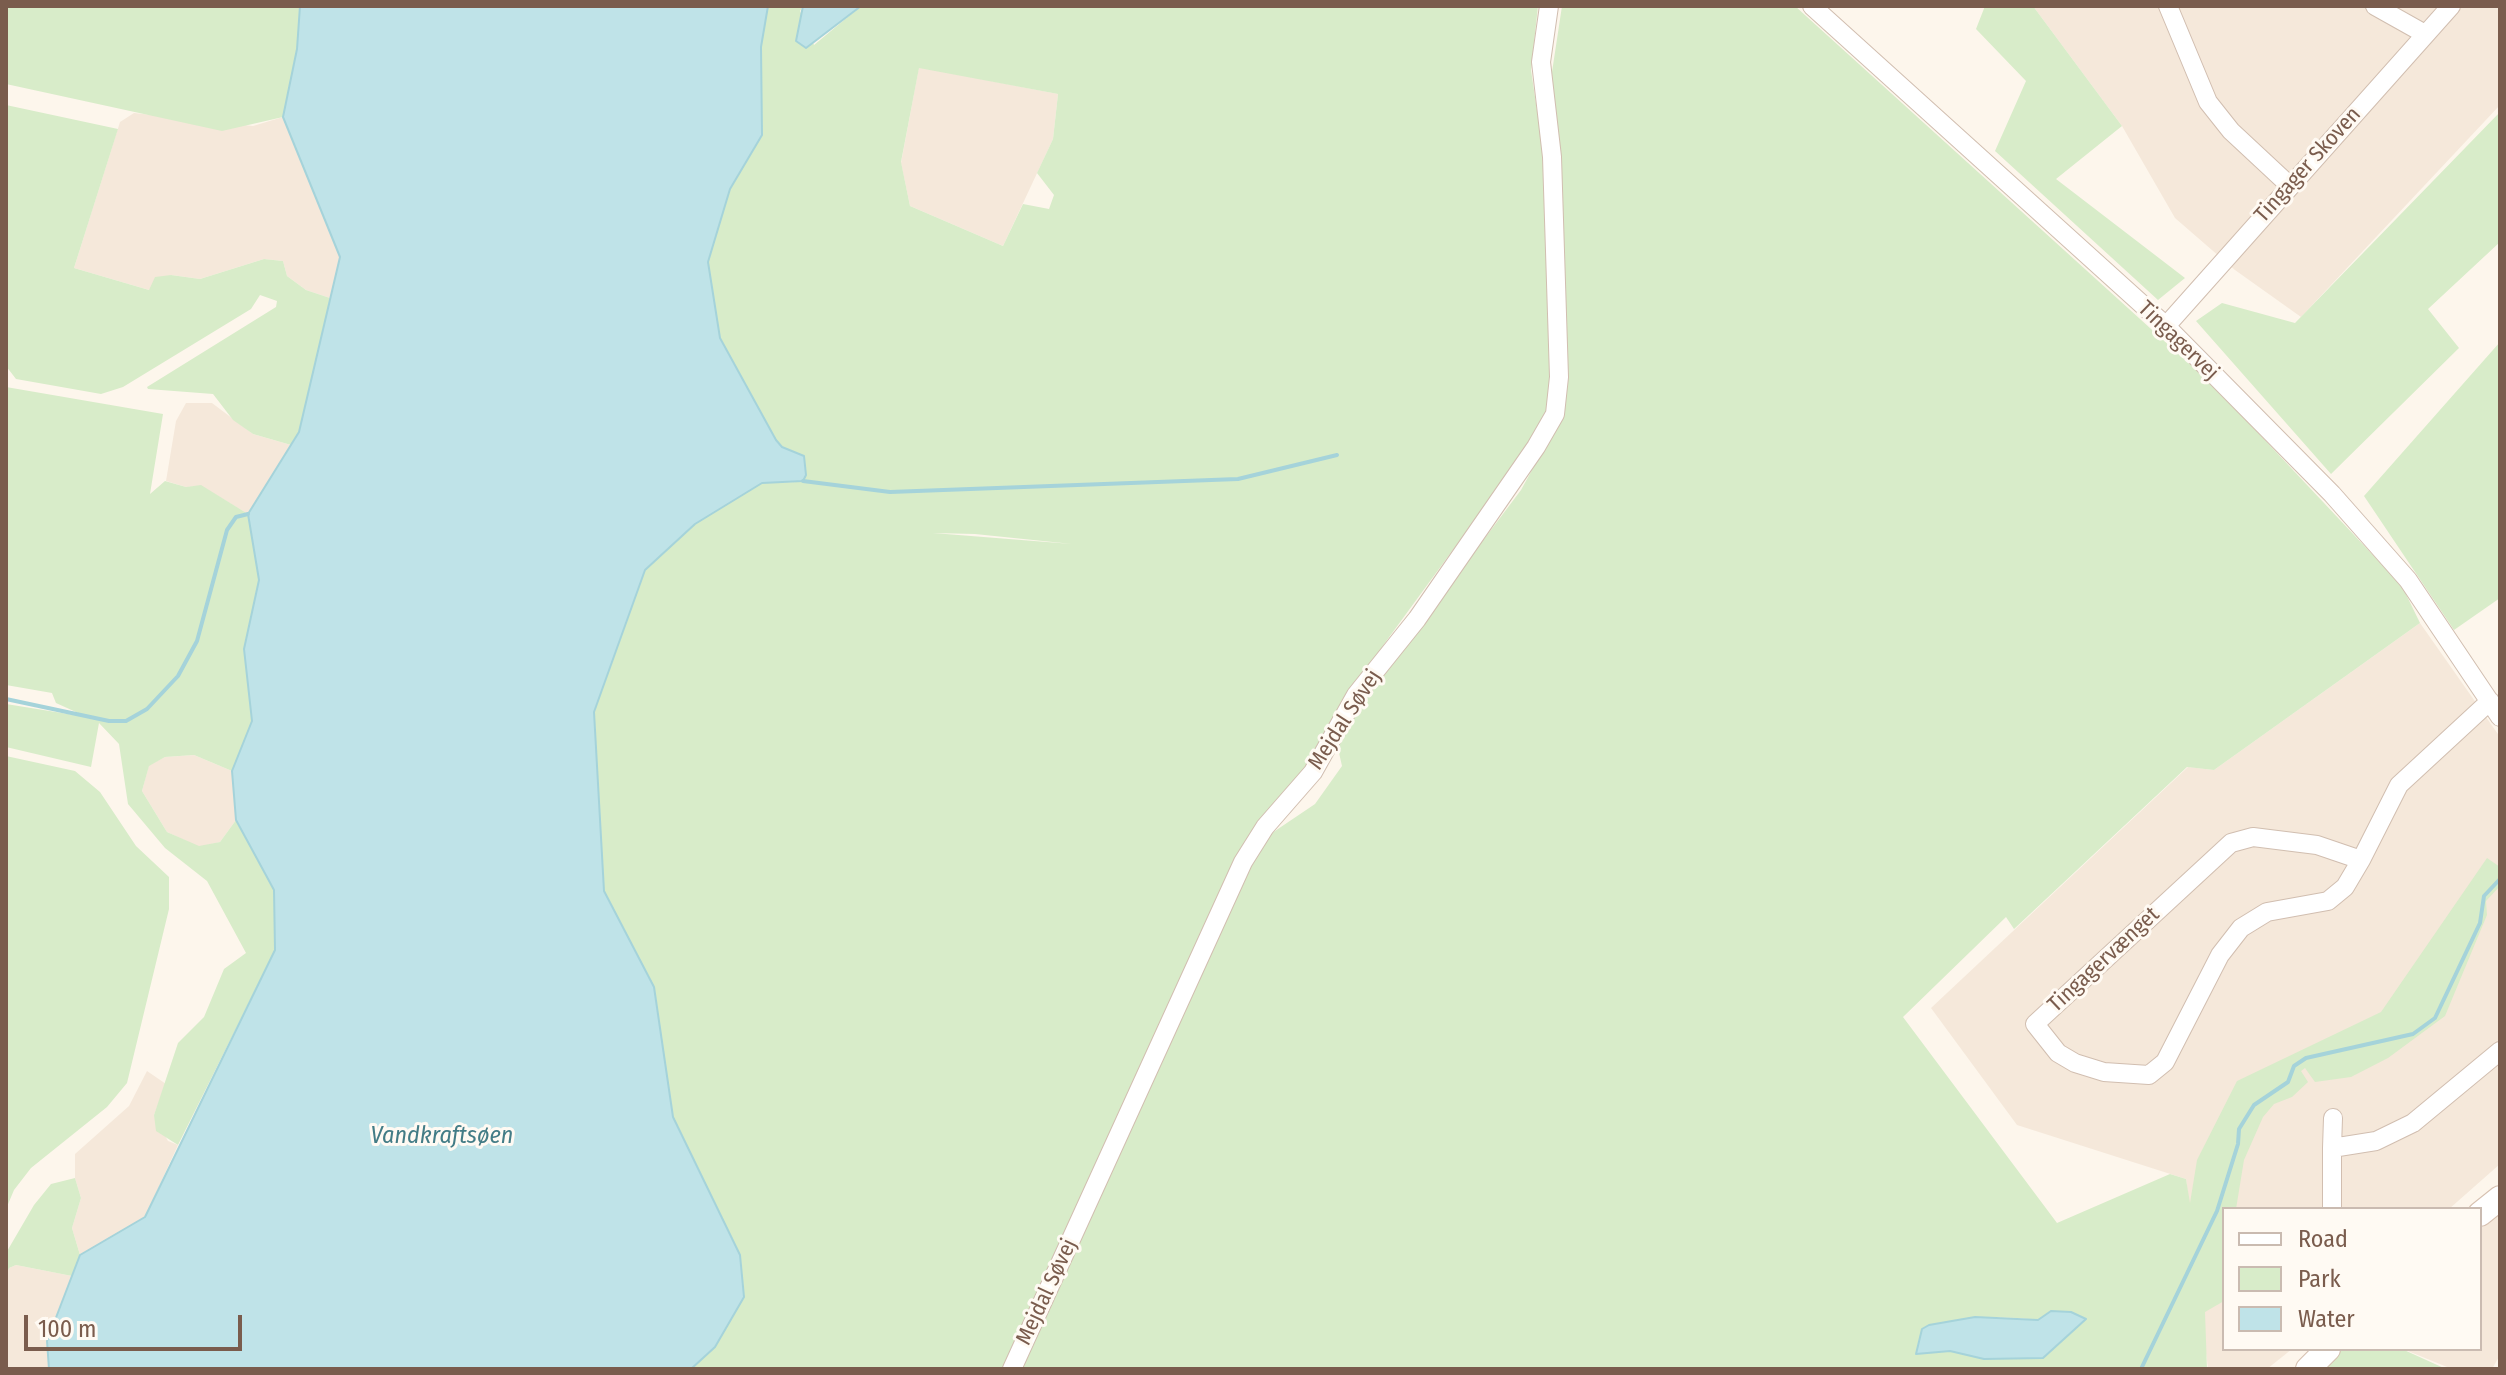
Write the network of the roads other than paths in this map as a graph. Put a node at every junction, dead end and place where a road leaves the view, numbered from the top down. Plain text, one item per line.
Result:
1 (1549, 6) edge
2 (1812, 6) edge
3 (2168, 6) edge
4 (2375, 6) edge
5 (2451, 6) edge
6 (2425, 34) junction
7 (2289, 185) junction
8 (2166, 326) junction
9 (2495, 709) edge
10 (2361, 860) junction
11 (2500, 1051) edge
12 (2333, 1118) dead end
13 (2332, 1148) junction
14 (2500, 1198) edge
15 (2332, 1207) edge
16 (2482, 1212) edge
17 (2326, 1351) edge
18 (1012, 1369) edge
19 (2308, 1369) edge

1 - 18 street, Mejdal Søvej
2 - 8 street, Tingagervej
3 - 7 street
4 - 6 street
5 - 6 street, Tingager Skoven
6 - 7 street, Tingager Skoven
7 - 8 street, Tingager Skoven
8 - 9 street, Tingagervej
9 - 10 street, Tingagervænget
10 - 10 street, Tingagervænget
11 - 13 street
12 - 13 street
13 - 15 street
14 - 16 street
17 - 19 street

